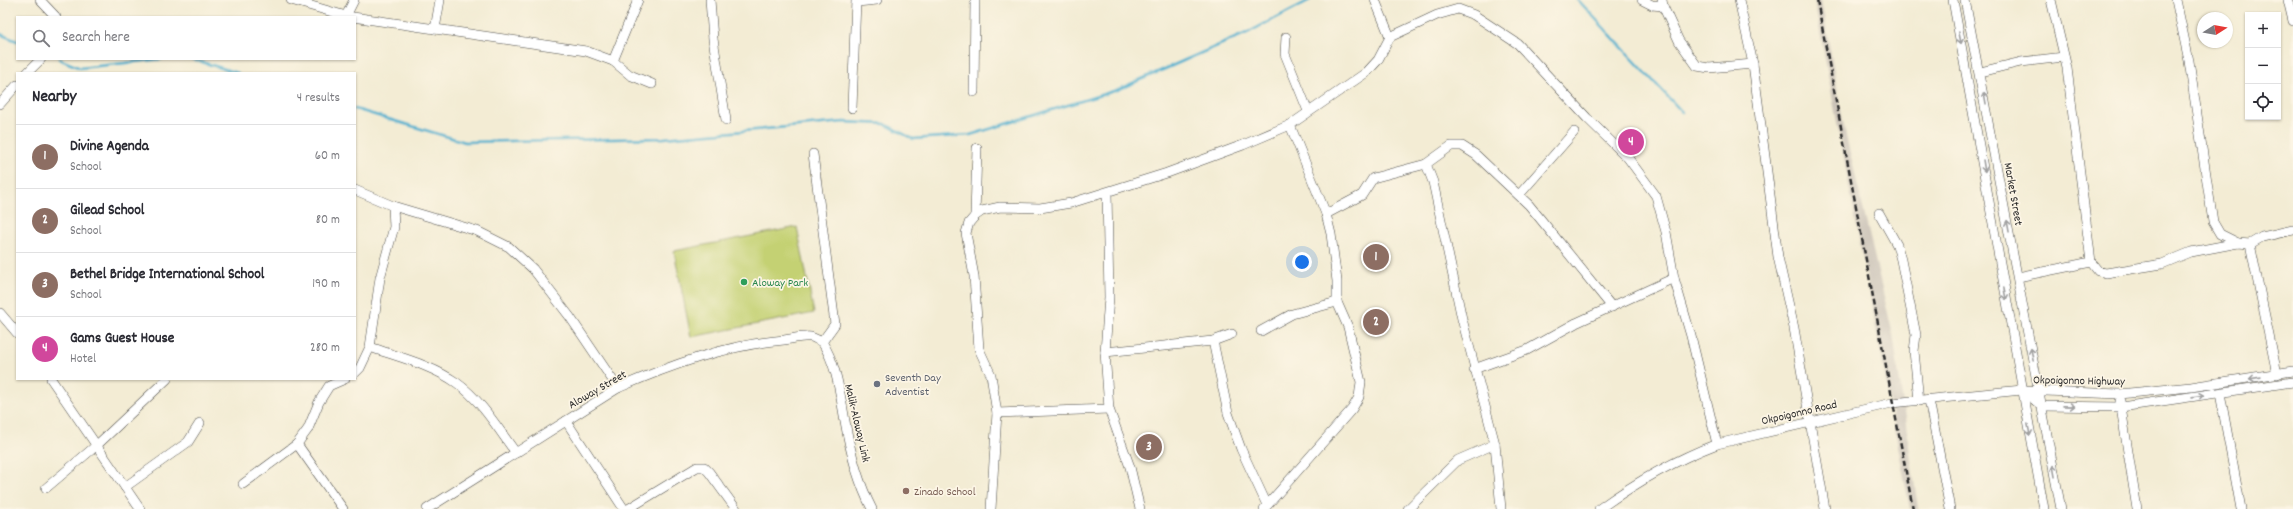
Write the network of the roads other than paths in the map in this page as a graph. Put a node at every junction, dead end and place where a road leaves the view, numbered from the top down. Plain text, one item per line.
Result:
1 (40, 0) edge
2 (291, 0) edge
3 (354, 0) edge
4 (440, 0) edge
5 (638, 0) edge
6 (710, 0) edge
7 (877, 0) edge
8 (975, 0) edge
9 (1375, 0) edge
10 (1642, 0) edge
11 (1739, 0) edge
12 (1953, 0) edge
13 (1965, 0) edge
14 (2051, 0) edge
15 (2176, 0) edge
16 (2288, 0) edge
17 (857, 1) edge
18 (1662, 3) edge
19 (55, 16) edge
20 (346, 16) joint
21 (356, 17) edge
22 (2293, 21) edge
23 (435, 29) junction
24 (1286, 37) dead end
25 (1390, 37) junction
26 (2064, 57) junction
27 (613, 61) junction
28 (38, 62) edge
29 (1753, 64) junction
30 (29, 72) edge
31 (1980, 72) junction
32 (652, 84) dead end
33 (16, 86) edge
34 (974, 92) dead end
35 (0, 104) edge
36 (852, 108) dead end
37 (1308, 111) junction
38 (726, 120) dead end
39 (1290, 125) junction
40 (1574, 132) dead end
41 (977, 148) dead end
42 (813, 154) dead end
43 (1426, 164) junction
44 (356, 190) edge
45 (1107, 193) junction
46 (1519, 195) junction
47 (393, 206) junction
48 (1879, 213) dead end
49 (1326, 214) junction
50 (975, 216) junction
51 (2293, 230) edge
52 (2238, 243) junction
53 (2250, 244) junction
54 (2091, 262) junction
55 (2018, 277) junction
56 (1674, 278) junction
57 (1337, 302) junction
58 (1612, 307) junction
59 (0, 313) edge
60 (1261, 330) dead end
61 (16, 332) edge
62 (1232, 334) dead end
63 (1213, 341) junction
64 (822, 342) junction
65 (370, 347) junction
66 (1106, 352) junction
67 (1474, 369) junction
68 (2293, 371) edge
69 (356, 372) edge
70 (2277, 374) junction
71 (52, 380) edge
72 (166, 380) edge
73 (343, 380) edge
74 (2293, 382) edge
75 (618, 388) junction
76 (2022, 390) junction
77 (2039, 392) junction
78 (2220, 393) junction
79 (2119, 394) junction
80 (1929, 400) junction
81 (1919, 401) junction
82 (2042, 407) junction
83 (2121, 407) junction
84 (1109, 409) junction
85 (2026, 410) junction
86 (997, 413) junction
87 (566, 421) junction
88 (1811, 421) junction
89 (200, 423) dead end
90 (297, 444) junction
91 (1495, 444) junction
92 (1717, 444) junction
93 (97, 445) junction
94 (516, 453) junction
95 (243, 484) dead end
96 (125, 487) junction
97 (46, 488) dead end
98 (1266, 507) edge
99 (140, 509) edge
100 (343, 509) edge
101 (427, 509) edge
102 (624, 509) edge
103 (628, 509) edge
104 (736, 509) edge
105 (872, 509) edge
106 (991, 509) edge
107 (1140, 509) edge
108 (1408, 509) edge
109 (1501, 509) edge
110 (1599, 509) edge
111 (1825, 509) edge
112 (1950, 509) edge
113 (2044, 509) edge
114 (2061, 509) edge
115 (2137, 509) edge
116 (2241, 509) edge

1 - 19 street
2 - 20 street
3 - 20 street
4 - 23 street
5 - 27 street
6 - 38 street
7 - 17 street
8 - 34 street
9 - 25 street
10 - 18 street
11 - 29 street
12 -> 76 street, Market Street
13 - 31 street, Market Street
14 - 26 street
15 - 52 street
16 - 22 street
17 - 36 street
18 - 29 street
21 - 23 street
23 - 27 street
24 - 37 street
25 - 37 street
25 - 56 street
26 - 31 street
26 - 54 street
27 - 32 street
28 - 30 street
29 - 88 street
55 -> 31 street, Market Street
33 - 35 street
37 - 39 street
39 - 45 street
39 - 49 street
40 - 46 street
41 - 50 street
42 - 64 street
43 - 46 street
43 - 49 street
43 - 67 street
44 - 47 street
45 - 50 street
45 - 66 street
46 - 58 street
47 - 65 street
47 - 75 street
48 - 81 street
49 - 57 street
50 - 86 street
51 - 53 street
52 - 53 street
52 - 54 street
53 - 70 street
54 - 55 street
77 -> 55 street, Market Street
56 - 58 street
56 - 92 street
57 - 60 street
57 - 98 street
58 - 67 street
59 - 61 street
62 - 63 street
63 - 66 street
63 - 98 street
64 - 75 street, Aloway Street
64 - 105 street, Malik-Aloway Link
65 - 69 street
65 - 94 street
66 - 84 street
67 - 91 street
68 - 70 street, Okpoigonno Highway
70 -> 79 street, Okpoigonno Highway
71 - 93 street
72 - 93 street
73 - 90 street
74 - 78 street
75 - 87 street, Aloway Street
76 - 77 street, Okpoigonno Highway
76 - 80 street, Okpoigonno Road
76 - 82 street, Okpoigonno Highway
76 - 85 street, Market Street
77 - 79 street, Okpoigonno Highway
77 - 82 street, Market Street
83 -> 78 street
78 - 116 street
79 - 83 street
80 - 81 street, Okpoigonno Road
80 - 112 street
81 - 88 street, Okpoigonno Road
82 -> 83 street
82 - 85 street
114 -> 82 street, Market Street
83 - 115 street
84 - 86 street
84 - 107 street
85 -> 113 street, Market Street
86 - 106 street
87 - 94 street, Aloway Street
87 - 102 street
88 - 92 street, Okpoigonno Road
88 - 111 street
89 - 96 street
90 - 95 street
90 - 100 street
91 - 108 street
91 - 109 street
92 - 110 street, Okpoigonno Road
93 - 96 street
93 - 97 street
94 - 101 street, Aloway Street
96 - 99 street
103 - 104 street

